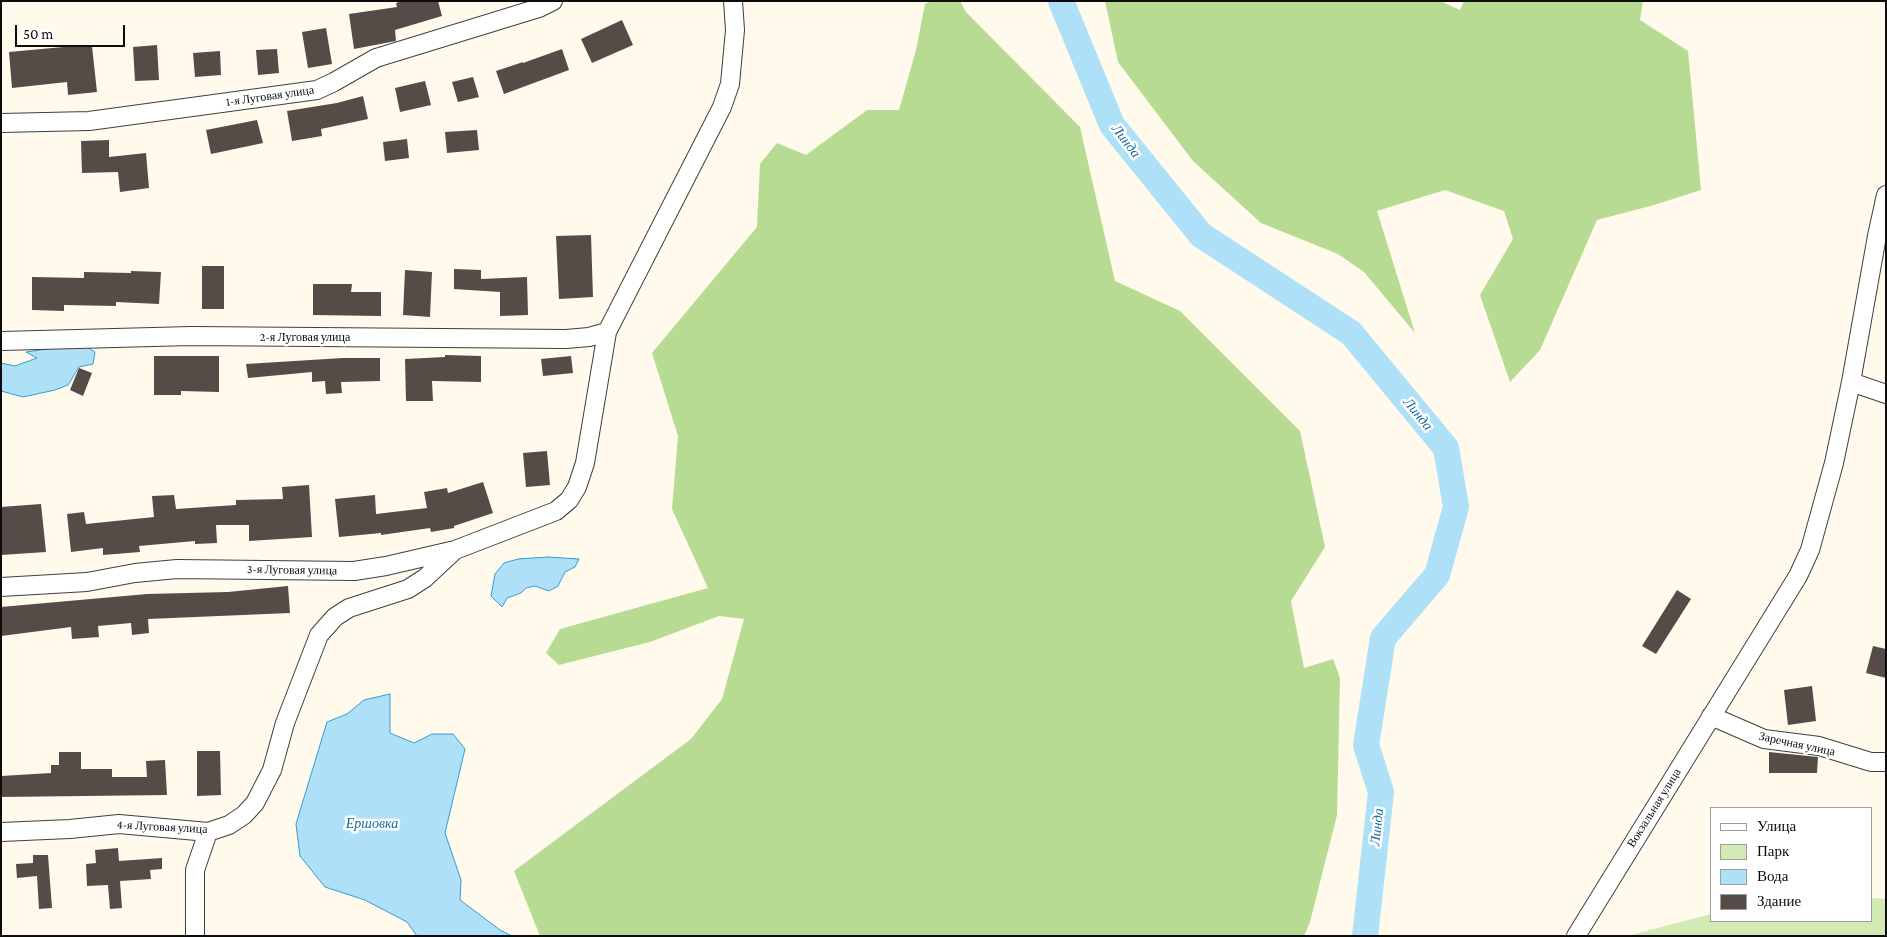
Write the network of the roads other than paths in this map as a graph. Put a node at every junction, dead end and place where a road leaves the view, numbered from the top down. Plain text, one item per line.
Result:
1 (552, 1) edge
2 (733, 1) edge
3 (1, 123) edge
4 (1886, 195) edge
5 (1881, 237) edge
6 (607, 332) junction
7 (1, 341) edge
8 (1851, 382) junction
9 (1886, 394) edge
10 (455, 550) junction
11 (1, 587) edge
12 (1711, 716) junction
13 (1886, 762) edge
14 (1, 832) edge
15 (208, 832) junction
16 (195, 936) edge
17 (1576, 936) edge

1 - 3 street, 1-я Луговая улица
2 - 6 street
4 - 5 street, Вокзальная улица
5 - 8 street, Вокзальная улица
6 - 7 street, 2-я Луговая улица
6 - 10 street, 3-я Луговая улица
8 - 9 street
8 - 12 street, Вокзальная улица
10 - 11 street, 3-я Луговая улица
10 - 15 street, 4-я Луговая улица
12 - 13 street, Заречная улица
12 - 17 street, Вокзальная улица
14 - 15 street, 4-я Луговая улица
15 - 16 street

